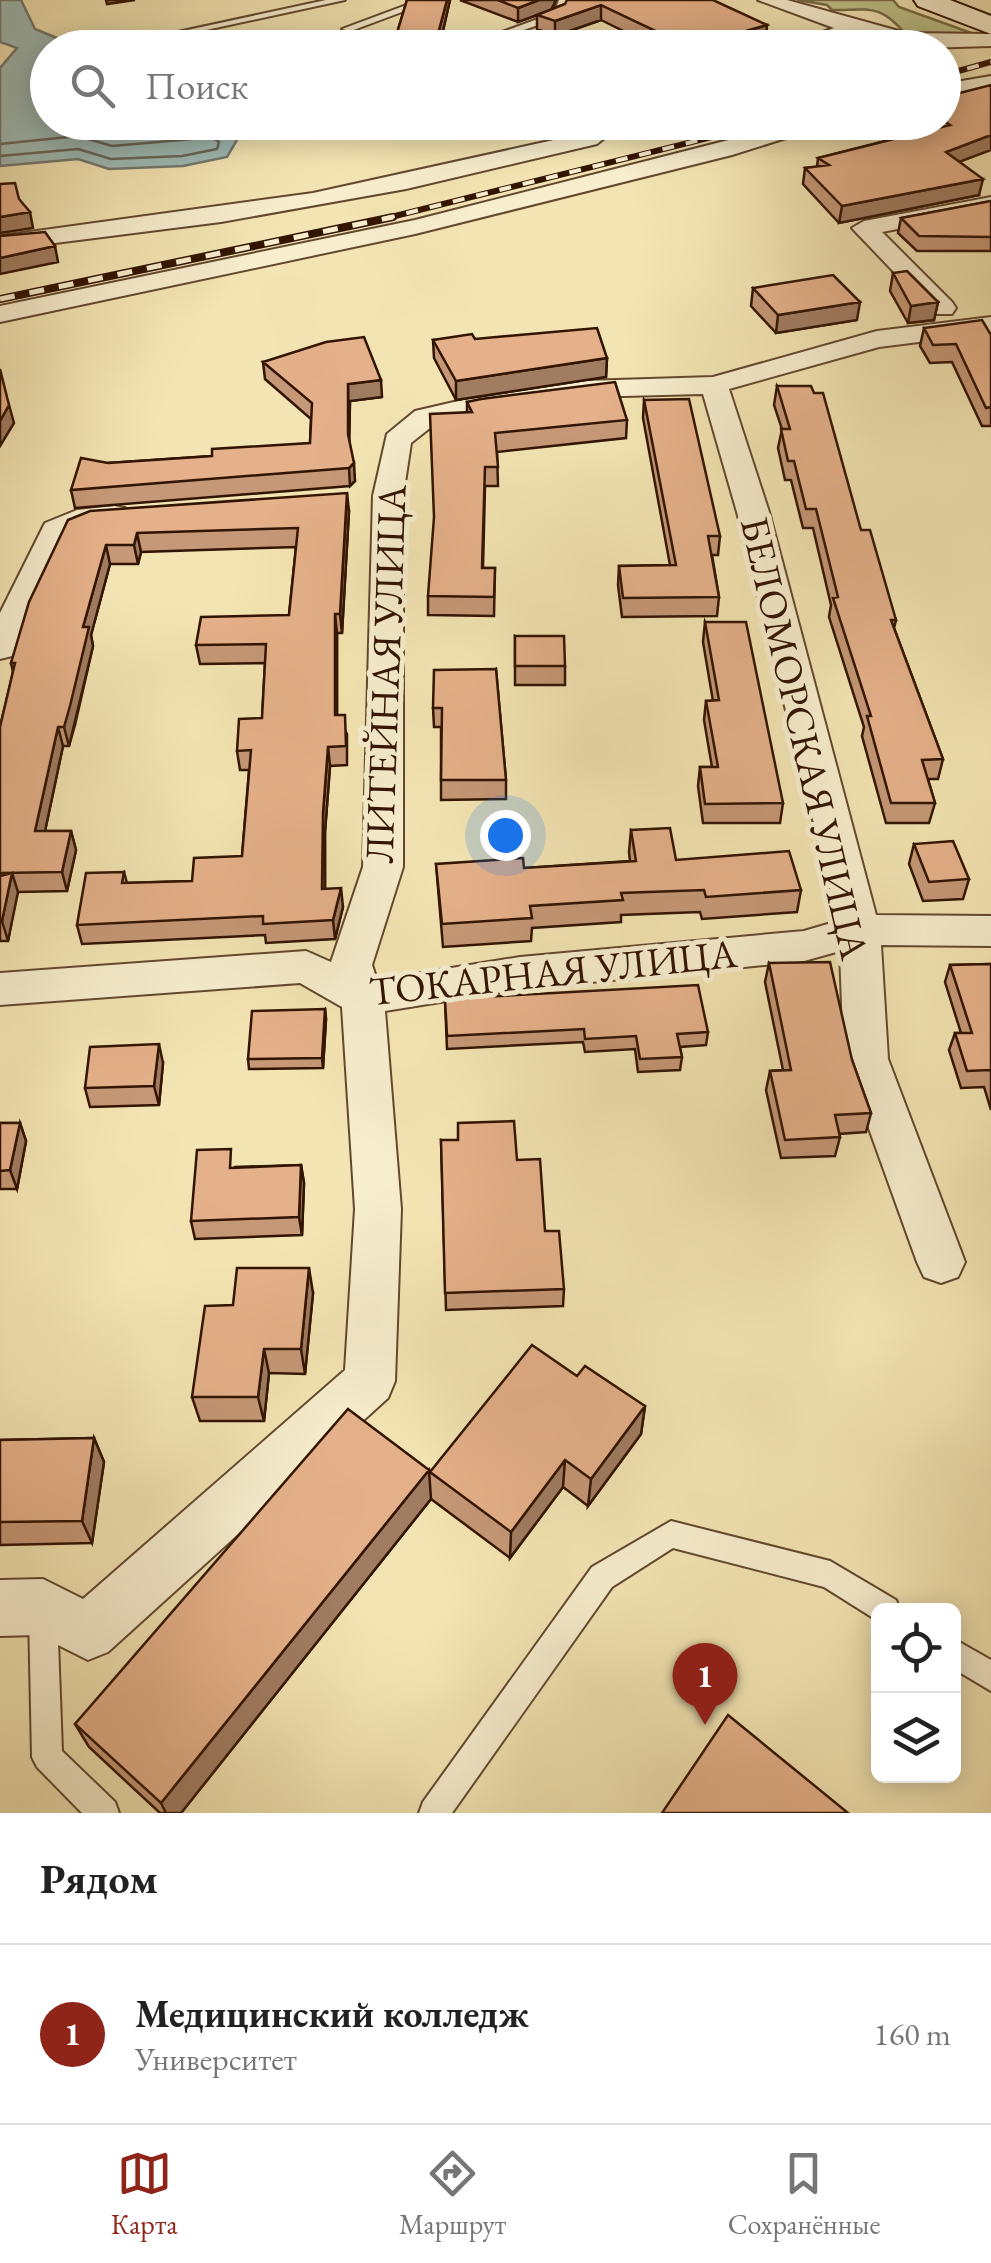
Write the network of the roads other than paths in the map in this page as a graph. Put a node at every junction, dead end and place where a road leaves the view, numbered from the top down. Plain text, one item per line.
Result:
1 (340, 0) edge
2 (429, 0) edge
3 (564, 0) edge
4 (768, 0) edge
5 (927, 0) edge
6 (991, 26) edge
7 (854, 28) junction
8 (347, 29) dead end
9 (193, 30) edge
10 (513, 30) edge
11 (848, 30) edge
12 (862, 30) edge
13 (991, 40) edge
14 (961, 44) edge
15 (991, 82) edge
16 (961, 87) edge
17 (584, 140) edge
18 (760, 140) edge
19 (991, 204) edge
20 (0, 243) edge
21 (3, 321) edge
22 (977, 327) edge
23 (714, 386) junction
24 (144, 513) edge
25 (0, 648) edge
26 (860, 930) junction
27 (991, 931) edge
28 (0, 988) edge
29 (363, 999) junction
30 (941, 1262) dead end
31 (875, 1603) edge
32 (21, 1608) edge
33 (961, 1658) edge
34 (991, 1677) edge
35 (104, 1813) edge
36 (434, 1813) edge

1 - 9 lane
2 - 8 lane
3 - 10 lane
4 - 7 street
5 - 6 street
7 - 11 street
7 - 12 street
13 - 14 street
15 - 16 street
17 - 20 street
18 - 21 street
19 - 22 street
22 - 23 street
23 - 26 street, БЕЛОМОРСКАЯ УЛИЦА
23 - 29 street, ЛИТЕЙНАЯ УЛИЦА
24 - 25 street
26 - 27 street, ТОКАРНАЯ УЛИЦА
26 - 29 street, ТОКАРНАЯ УЛИЦА
26 - 30 street, БЕЛОМОРСКАЯ УЛИЦА
28 - 29 street, ТОКАРНАЯ УЛИЦА
29 - 32 street, ЛИТЕЙНАЯ УЛИЦА
31 - 36 lane
32 - 35 lane
33 - 34 lane

